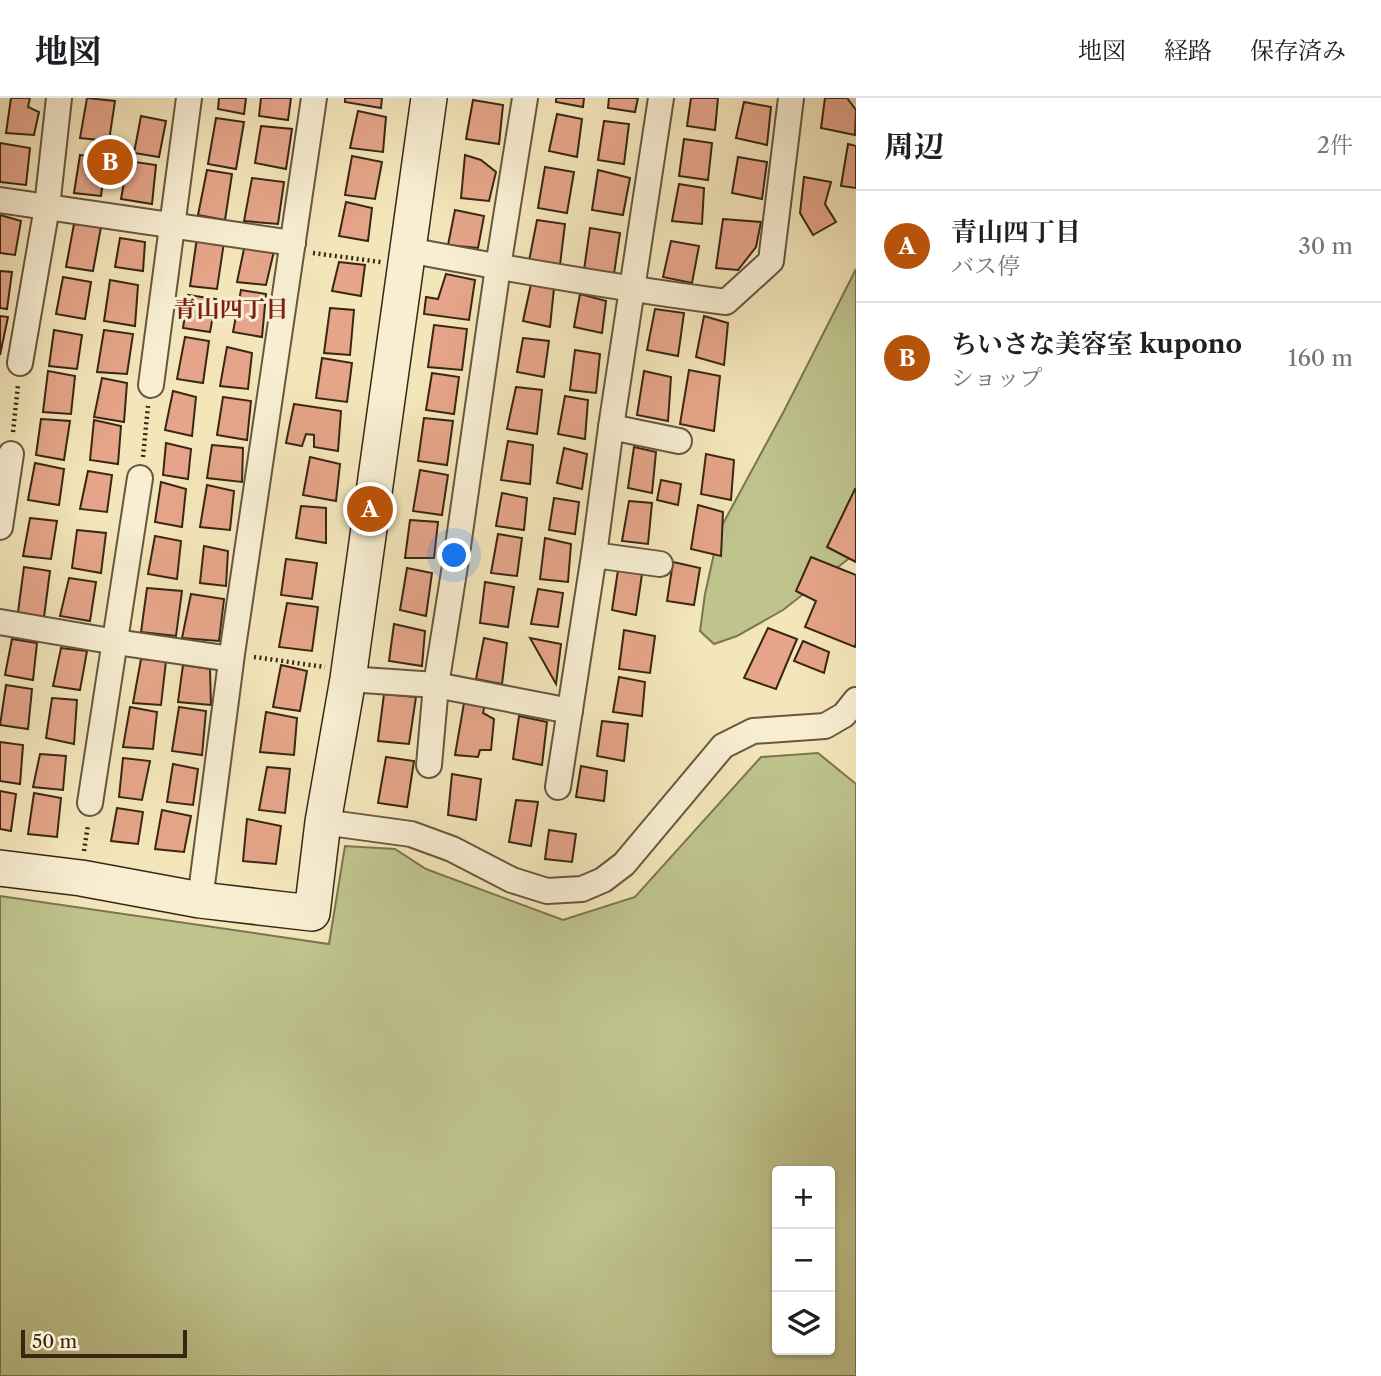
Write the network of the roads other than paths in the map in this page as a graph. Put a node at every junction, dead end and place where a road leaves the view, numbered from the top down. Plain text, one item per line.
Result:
1 (60, 98) edge
2 (188, 98) edge
3 (314, 98) edge
4 (429, 98) edge
5 (525, 98) edge
6 (661, 98) edge
7 (791, 98) edge
8 (0, 200) edge
9 (47, 207) junction
10 (171, 225) junction
11 (292, 246) junction
12 (407, 258) junction
13 (498, 267) junction
14 (632, 289) junction
15 (20, 363) road end
16 (151, 385) road end
17 (611, 428) junction
18 (679, 441) dead end
19 (11, 454) road end
20 (140, 478) road end
21 (0, 527) edge
22 (594, 555) junction
23 (660, 564) dead end
24 (0, 622) edge
25 (116, 642) junction
26 (232, 656) junction
27 (349, 674) junction
28 (436, 685) junction
29 (856, 700) edge
30 (570, 711) junction
31 (429, 765) dead end
32 (558, 787) dead end
33 (90, 803) road end
34 (323, 822) junction
35 (0, 868) edge
36 (200, 900) junction

1 - 9 street
2 - 10 street
3 - 11 street
4 - 12 street
5 - 13 street
6 - 14 street
7 - 14 street
8 - 9 street
9 - 10 street
9 - 15 street
10 - 11 street
10 - 16 street
11 - 26 street
12 - 13 street
12 - 27 street
13 - 14 street
13 - 28 street
14 - 17 street
17 - 18 street
17 - 22 street
19 - 21 street
20 - 25 street
22 - 23 street
22 - 30 street
24 - 25 street
25 - 26 street
25 - 33 street
26 - 36 street
27 - 28 street
27 - 34 street
28 - 30 street
28 - 31 street
29 - 34 street
30 - 32 street
34 - 36 street
35 - 36 street

